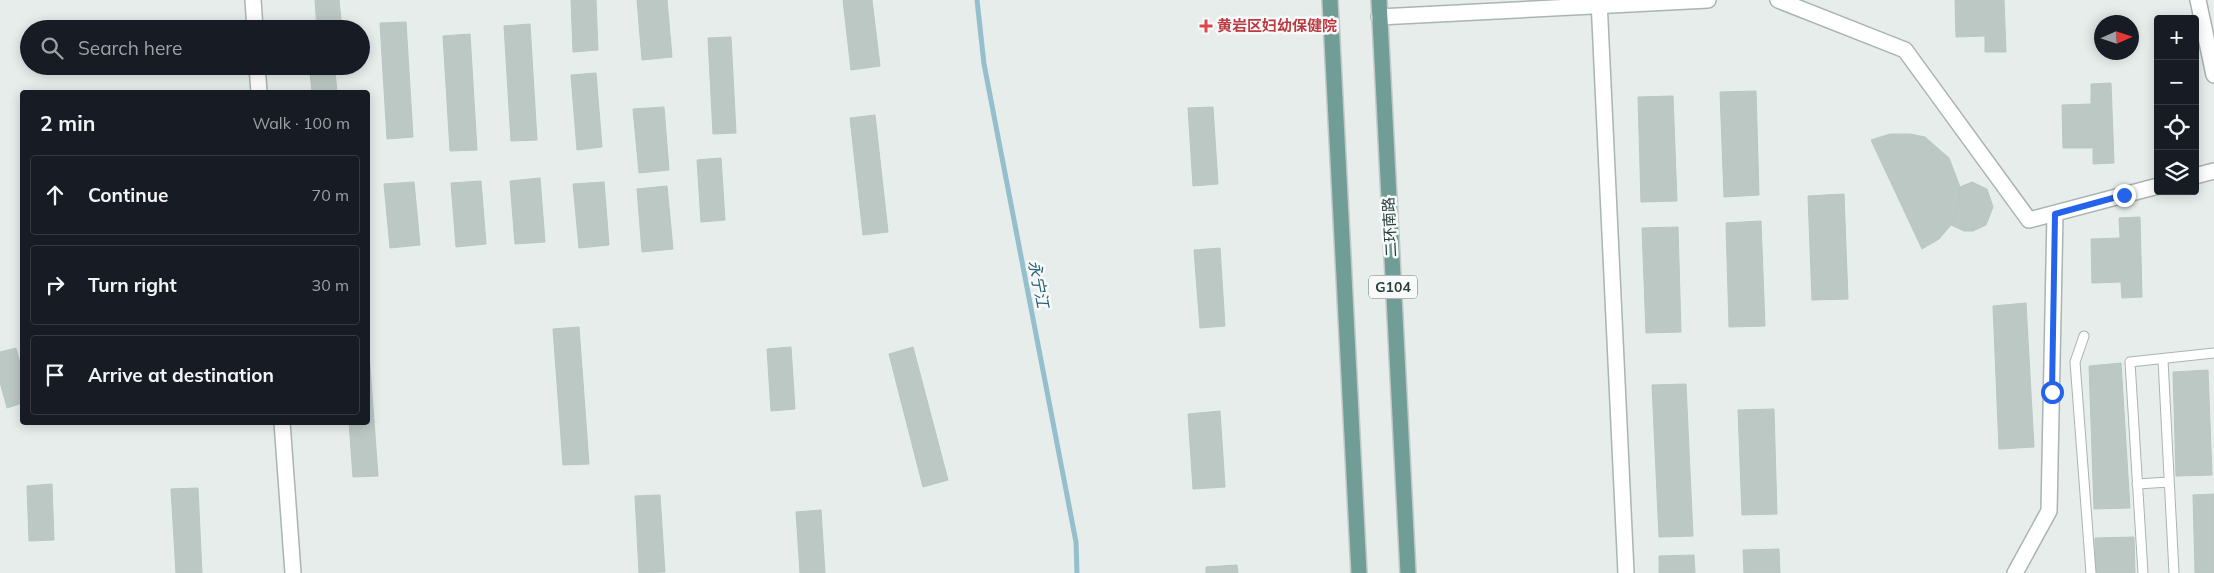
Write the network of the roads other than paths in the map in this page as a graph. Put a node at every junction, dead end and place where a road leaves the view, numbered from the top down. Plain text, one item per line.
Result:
1 (253, 0) edge
2 (1330, 0) edge
3 (1378, 0) edge
4 (1708, 0) edge
5 (1778, 0) edge
6 (2198, 0) edge
7 (1600, 3) edge
8 (1379, 17) junction
9 (254, 20) edge
10 (258, 75) edge
11 (2214, 75) edge
12 (259, 90) edge
13 (2214, 171) edge
14 (2199, 175) edge
15 (2154, 187) edge
16 (2055, 214) junction
17 (2084, 336) dead end
18 (2214, 354) edge
19 (2163, 360) junction
20 (282, 425) edge
21 (2169, 482) junction
22 (2137, 484) junction
23 (293, 573) edge
24 (1359, 573) edge
25 (1408, 573) edge
26 (1626, 573) edge
27 (2015, 573) edge
28 (2091, 573) edge
29 (2143, 573) edge
30 (2174, 573) edge

1 - 9 street
2 - 24 main road
3 - 8 main road, 二环南路 / G104
4 - 7 street
5 - 16 street
6 - 11 street
7 - 8 street
7 - 26 street
8 - 25 main road, 二环南路 / G104
10 - 12 street
13 - 14 street
15 - 16 street
16 - 27 street
17 - 28 lane
18 - 19 lane
19 - 21 lane
19 - 22 lane
20 - 23 street
21 - 22 lane
21 - 30 lane
22 - 29 lane

